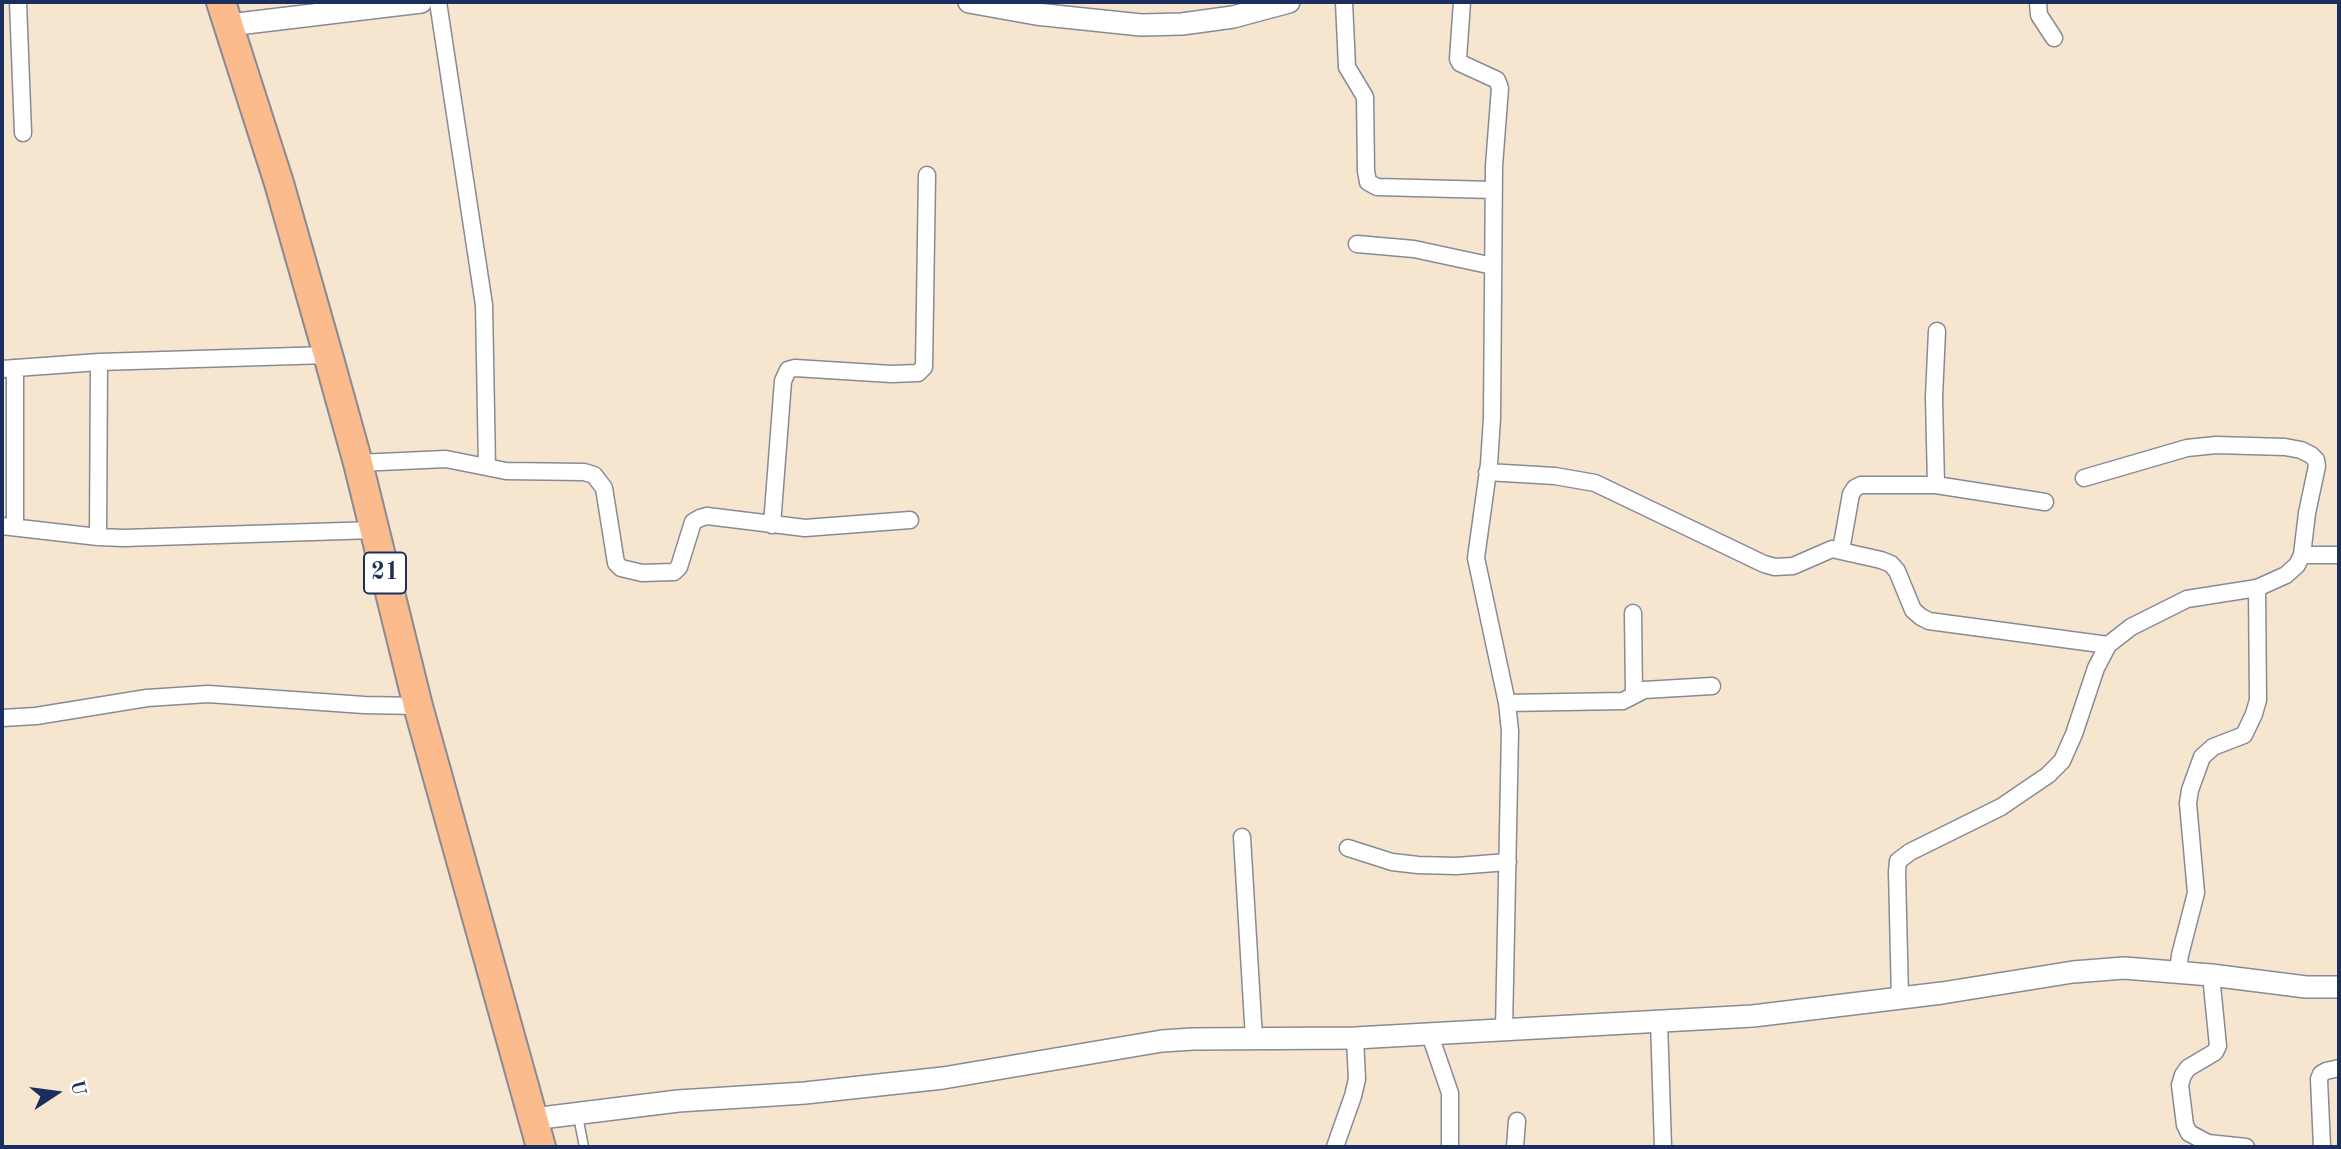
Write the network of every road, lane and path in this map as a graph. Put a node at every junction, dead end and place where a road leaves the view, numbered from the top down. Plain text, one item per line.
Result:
1 (18, 2) edge
2 (421, 2) edge
3 (438, 2) edge
4 (969, 2) edge
5 (1289, 2) edge
6 (1344, 2) edge
7 (1462, 2) edge
8 (2038, 2) edge
9 (225, 14) edge
10 (2054, 38) dead end
11 (23, 133) dead end
12 (927, 176) dead end
13 (1493, 190) junction
14 (1357, 244) dead end
15 (1493, 266) junction
16 (1937, 331) dead end
17 (328, 355) junction
18 (99, 362) junction
19 (8, 369) edge
20 (358, 464) junction
21 (487, 467) junction
22 (1488, 468) junction
23 (2084, 478) dead end
24 (1936, 485) junction
25 (2045, 502) dead end
26 (910, 520) dead end
27 (772, 525) junction
28 (8, 526) edge
29 (375, 530) junction
30 (97, 537) junction
31 (1842, 550) junction
32 (2302, 555) junction
33 (2339, 555) edge
34 (2257, 587) junction
35 (1633, 613) dead end
36 (2108, 645) junction
37 (1712, 686) dead end
38 (1634, 695) junction
39 (1507, 703) junction
40 (418, 706) junction
41 (2, 718) edge
42 (1242, 837) dead end
43 (1348, 848) dead end
44 (1508, 862) junction
45 (2178, 972) junction
46 (2211, 975) junction
47 (2339, 987) edge
48 (1900, 998) junction
49 (1659, 1021) junction
50 (1504, 1029) junction
51 (1430, 1035) junction
52 (1355, 1038) junction
53 (1254, 1039) junction
54 (2339, 1068) edge
55 (577, 1113) junction
56 (533, 1119) junction
57 (1517, 1121) dead end
58 (541, 1147) edge
59 (584, 1147) edge
60 (1335, 1147) edge
61 (1450, 1147) edge
62 (1515, 1147) edge
63 (1663, 1147) edge
64 (2246, 1147) edge
65 (2322, 1147) edge

1 - 11 street
2 - 9 street
3 - 21 street
4 - 5 street
6 - 13 street
7 - 13 street
8 - 10 street
9 - 17 highway, 21
12 - 27 street
13 - 15 street
14 - 15 street
15 - 22 street
16 - 24 street
17 - 18 street
17 - 20 highway, 21
18 - 19 street
18 - 30 street
19 - 28 street
20 - 21 street
20 - 29 highway, 21
21 - 27 street
22 - 31 street
22 - 39 street
23 - 32 street
24 - 25 street
24 - 31 street
26 - 27 street
28 - 30 street
29 - 30 street
29 - 40 highway, 21
31 - 36 street
32 - 33 street
32 - 34 street
34 - 36 street
34 - 45 street
35 - 38 street
36 - 48 street
37 - 38 street
38 - 39 street
39 - 44 street
40 - 41 street
40 - 56 highway, 21
42 - 53 street
43 - 44 street
44 - 50 street
45 - 46 street
45 - 48 street
46 - 47 street
46 - 64 street
48 - 49 street
49 - 50 street
49 - 63 street
50 - 51 street
51 - 52 street
51 - 61 street
52 - 53 street
52 - 60 street
53 - 55 street
54 - 65 street
55 - 56 street
55 - 59 lane
56 - 58 highway, 21
57 - 62 street

